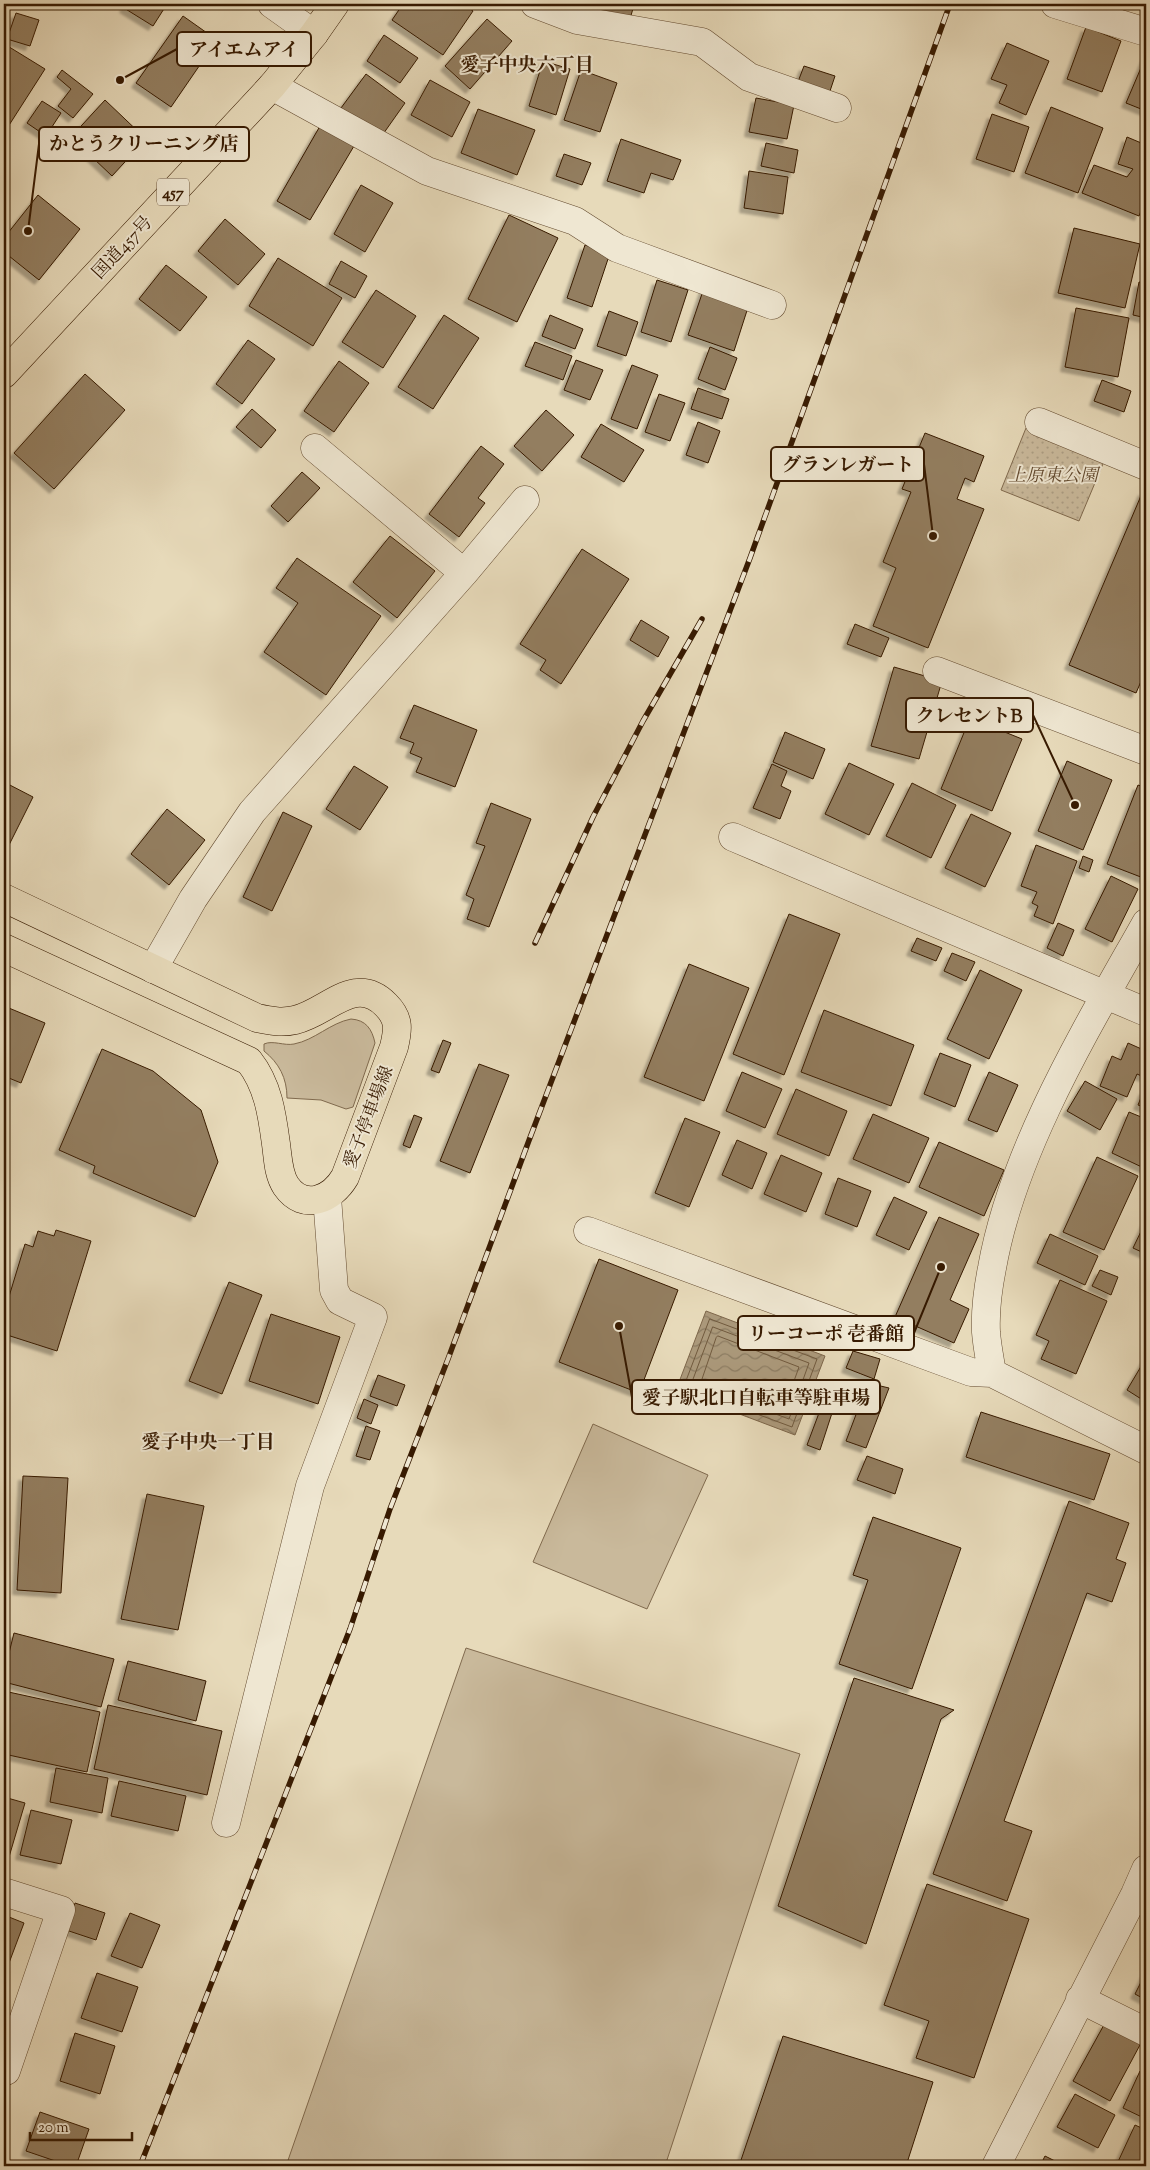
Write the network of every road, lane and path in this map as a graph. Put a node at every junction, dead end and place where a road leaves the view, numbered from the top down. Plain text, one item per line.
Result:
1 (272, 4) edge
2 (335, 4) edge
3 (535, 4) edge
4 (1054, 4) edge
5 (1146, 32) edge
6 (314, 34) junction
7 (272, 86) junction
8 (837, 108) dead end
9 (772, 305) dead end
10 (4, 374) edge
11 (1040, 422) dead end
12 (315, 448) dead end
13 (1146, 466) edge
14 (525, 500) dead end
15 (464, 573) junction
16 (937, 670) dead end
17 (1146, 752) edge
18 (733, 837) dead end
19 (4, 898) edge
20 (1146, 923) edge
21 (4, 948) edge
22 (153, 969) junction
23 (1106, 995) junction
24 (1146, 1012) edge
25 (327, 1196) junction
26 (588, 1230) dead end
27 (992, 1373) junction
28 (1146, 1450) edge
29 (226, 1823) dead end
30 (1146, 1869) edge
31 (4, 1892) edge
32 (1080, 1999) junction
33 (1146, 2032) edge
34 (6, 2072) dead end
35 (996, 2166) edge

1 - 6 street
2 - 6 main road, 国道457号 / 457
3 - 8 street
4 - 5 street
6 - 7 main road, 国道457号 / 457
7 - 9 street
7 - 10 main road, 国道457号 / 457
11 - 13 street
12 - 15 street
14 - 15 street
15 - 22 street
16 - 17 street
18 - 23 street
19 - 22 main road, 愛子停車場線
20 - 23 street
21 - 25 main road
22 - 25 main road, 愛子停車場線
23 - 24 street
23 - 27 street
25 - 29 street
26 - 27 street
27 - 28 street
30 - 32 street
31 - 34 street
32 - 33 street
32 - 35 street

